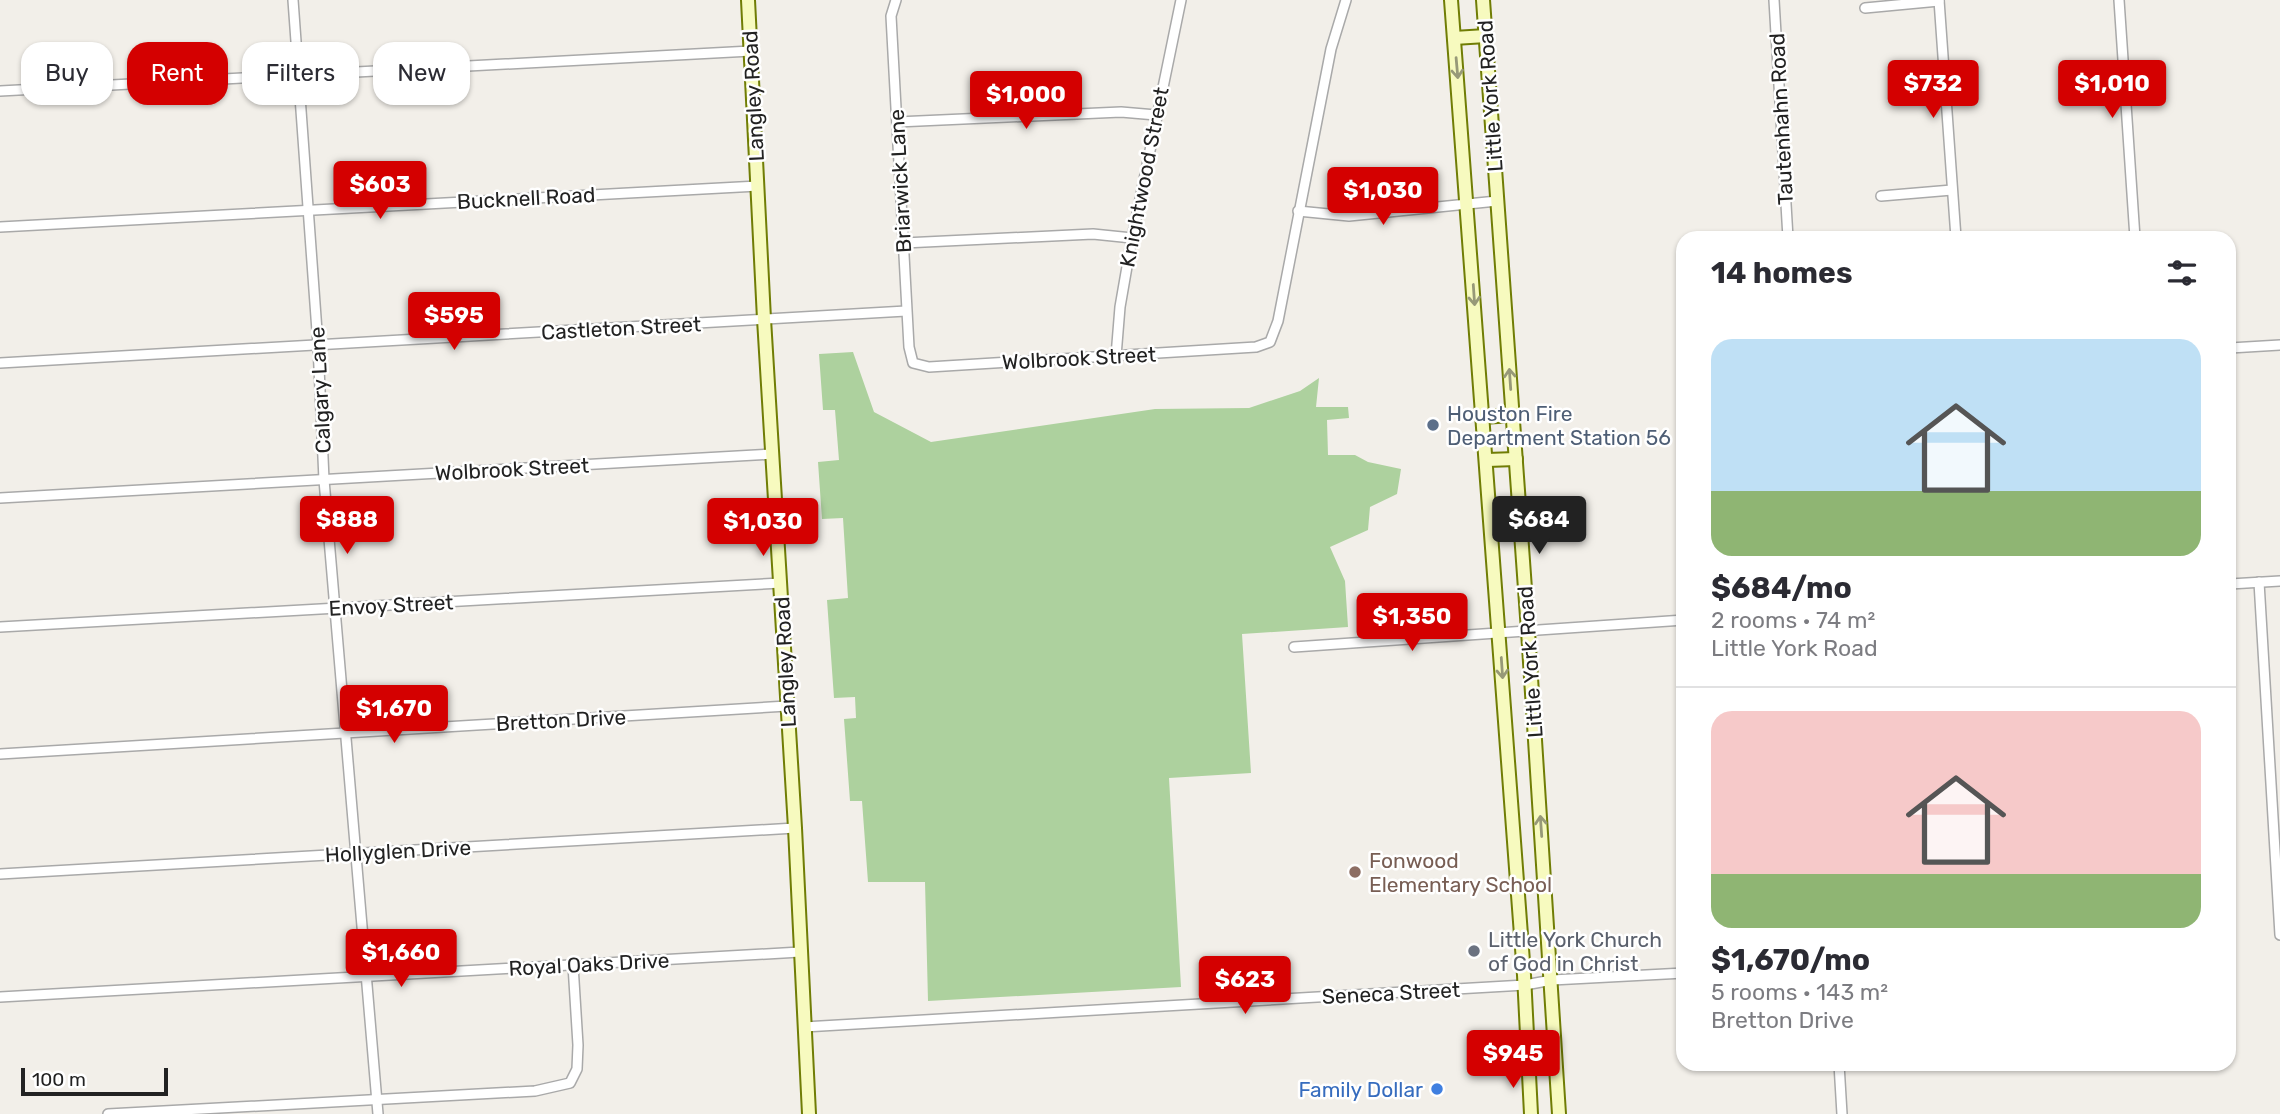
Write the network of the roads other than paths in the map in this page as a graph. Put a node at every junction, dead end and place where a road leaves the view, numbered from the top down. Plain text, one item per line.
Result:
1 (293, 0) edge
2 (748, 0) edge
3 (895, 0) edge
4 (1181, 0) edge
5 (1346, 0) edge
6 (1451, 0) edge
7 (1483, 0) edge
8 (1774, 0) edge
9 (2119, 0) edge
10 (1939, 1) edge
11 (1865, 8) dead end
12 (1486, 36) junction
13 (1454, 38) junction
14 (296, 42) edge
15 (751, 51) junction
16 (359, 71) edge
17 (242, 77) edge
18 (0, 91) edge
19 (300, 105) edge
20 (1156, 115) junction
21 (897, 122) junction
22 (758, 186) junction
23 (1952, 190) junction
24 (1881, 196) dead end
25 (1497, 201) junction
26 (1467, 204) junction
27 (308, 210) junction
28 (1298, 211) junction
29 (0, 227) edge
30 (1788, 231) edge
31 (1955, 231) edge
32 (2135, 231) edge
33 (1132, 238) junction
34 (904, 243) junction
35 (906, 311) junction
36 (764, 319) junction
37 (318, 345) junction
38 (2280, 345) edge
39 (2236, 348) edge
40 (1116, 356) junction
41 (0, 363) edge
42 (913, 363) joint
43 (1512, 415) junction
44 (1483, 417) junction
45 (773, 454) junction
46 (1516, 459) junction
47 (1486, 460) junction
48 (324, 480) junction
49 (0, 498) edge
50 (2280, 581) edge
51 (2259, 582) junction
52 (782, 583) junction
53 (2236, 584) edge
54 (337, 608) junction
55 (1676, 621) edge
56 (0, 627) edge
57 (1528, 631) junction
58 (1499, 632) junction
59 (1294, 647) dead end
60 (787, 706) junction
61 (345, 733) junction
62 (0, 754) edge
63 (795, 828) junction
64 (357, 854) junction
65 (0, 874) edge
66 (2280, 934) edge
67 (800, 952) junction
68 (573, 965) junction
69 (1676, 973) edge
70 (367, 976) junction
71 (1552, 980) junction
72 (1525, 985) junction
73 (0, 997) edge
74 (804, 1027) junction
75 (1839, 1071) edge
76 (377, 1100) junction
77 (108, 1114) edge
78 (378, 1114) edge
79 (809, 1114) edge
80 (1531, 1114) edge
81 (1559, 1114) edge
82 (1842, 1114) edge

1 - 14 street, Calgary Lane
2 - 15 main road, Langley Road
3 - 21 street, Briarwick Lane
4 - 20 street, Knightwood Street
5 - 28 street
6 - 13 main road, Little York Road
7 - 12 main road, Little York Road
8 - 30 street, Tautenhahn Road
9 - 32 street
10 - 11 street
10 - 23 street
12 - 13 main road
12 - 25 main road, Little York Road
13 -> 26 main road, Little York Road
15 - 16 street
15 - 22 main road, Langley Road
17 - 18 street
19 - 27 street, Calgary Lane
20 - 21 street
20 - 33 street, Knightwood Street
21 - 34 street, Briarwick Lane
22 - 27 street, Bucknell Road
22 - 36 main road, Langley Road
23 - 24 street
23 - 31 street
25 - 26 street
43 -> 25 main road, Little York Road
26 - 28 street
26 -> 44 main road, Little York Road
27 - 29 street, Bucknell Road
27 - 37 street, Calgary Lane
28 - 40 street, Wolbrook Street
33 - 34 street
33 - 40 street, Knightwood Street
34 - 35 street, Briarwick Lane
35 - 36 street, Castleton Street
35 - 42 street, Briarwick Lane
36 - 37 street, Castleton Street
36 - 45 main road, Langley Road
37 - 41 street, Castleton Street
37 - 48 street, Calgary Lane
38 - 39 street
40 - 42 street, Wolbrook Street
43 - 44 main road
43 - 46 main road, Little York Road
44 - 47 main road, Little York Road
45 - 48 street, Wolbrook Street
45 - 52 main road, Langley Road
46 - 47 main road
46 - 57 main road, Little York Road
47 - 58 main road, Little York Road
48 - 49 street, Wolbrook Street
48 - 54 street, Calgary Lane
50 - 51 street
51 - 53 street
51 - 66 street
52 - 54 street, Envoy Street
52 - 60 main road, Langley Road
54 - 56 street, Envoy Street
54 - 61 street, Calgary Lane
55 - 57 street
57 - 58 street
71 -> 57 main road, Little York Road
58 - 59 street
58 -> 72 main road, Little York Road
60 - 61 street, Bretton Drive
60 - 63 main road, Langley Road
61 - 62 street, Bretton Drive
61 - 64 street, Calgary Lane
63 - 64 street, Hollyglen Drive
63 - 67 main road, Langley Road
64 - 65 street, Hollyglen Drive
64 - 70 street, Calgary Lane
67 - 68 street, Royal Oaks Drive
67 - 74 main road, Langley Road
68 - 70 street, Royal Oaks Drive
68 - 76 street
69 - 71 street, Seneca Street
70 - 73 street, Royal Oaks Drive
70 - 76 street, Calgary Lane
71 - 72 street, Seneca Street
71 - 81 main road, Little York Road
72 - 74 street, Seneca Street
72 - 80 main road, Little York Road
74 - 79 main road, Langley Road
75 - 82 street
76 - 77 street
76 - 78 street, Calgary Lane

